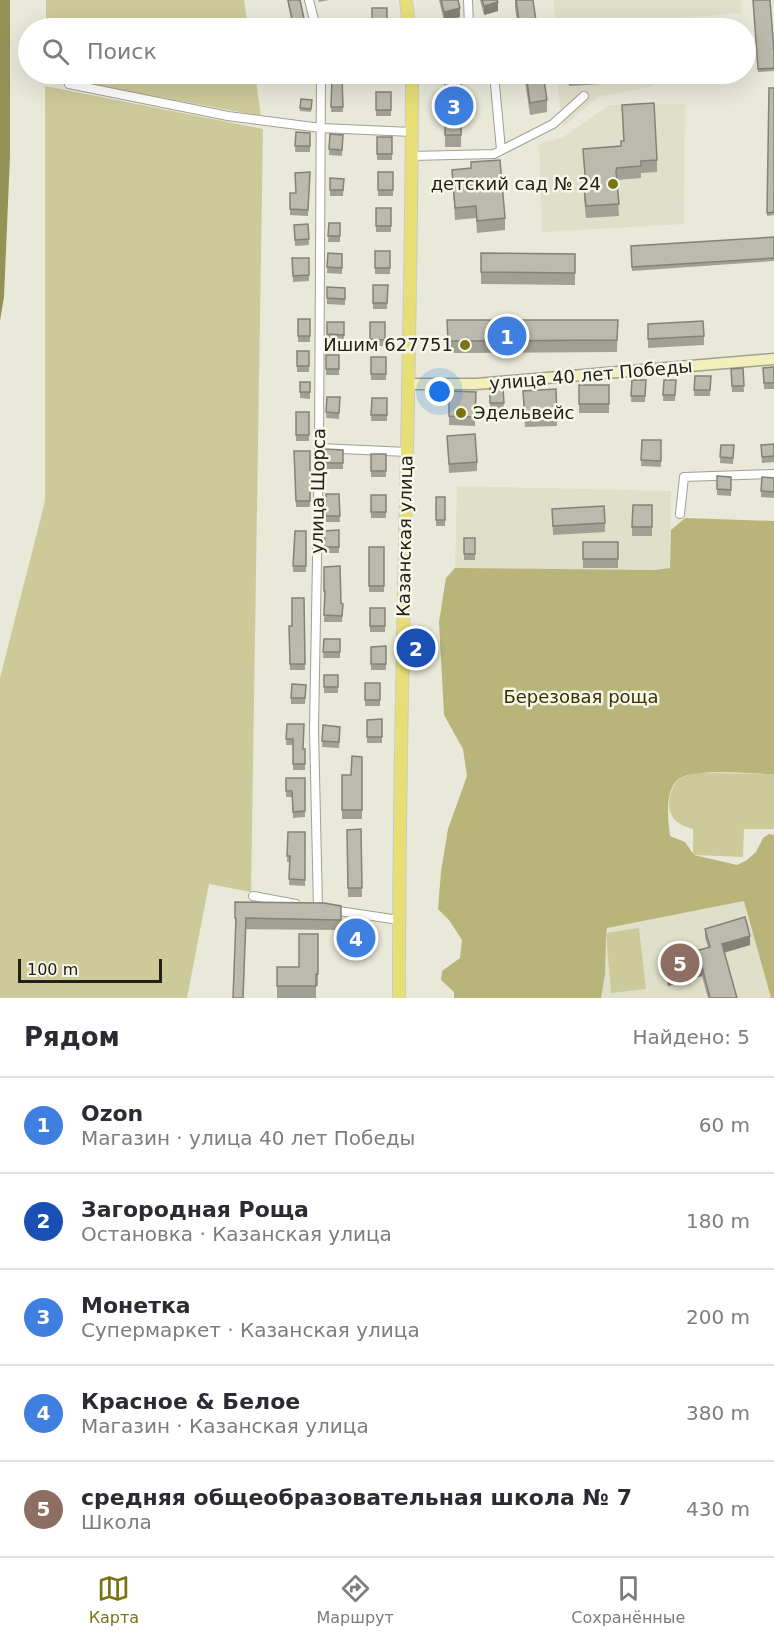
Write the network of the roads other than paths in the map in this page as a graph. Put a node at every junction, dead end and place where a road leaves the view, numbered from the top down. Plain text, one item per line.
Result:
1 (309, 0) edge
2 (405, 0) edge
3 (468, 0) edge
4 (314, 18) edge
5 (408, 18) edge
6 (469, 18) edge
7 (69, 84) dead end
8 (321, 84) edge
9 (412, 84) edge
10 (495, 84) edge
11 (584, 96) dead end
12 (321, 128) junction
13 (412, 132) junction
14 (501, 150) junction
15 (412, 156) junction
16 (774, 359) edge
17 (408, 384) junction
18 (319, 448) junction
19 (407, 452) junction
20 (774, 474) edge
21 (680, 514) dead end
22 (253, 896) dead end
23 (299, 904) edge
24 (399, 920) junction
25 (399, 998) edge

1 - 4 street
2 - 5 main road
3 - 6 street
7 - 12 street
8 - 12 street, улица Щорса
9 - 13 main road, Казанская улица
10 - 14 street
11 - 14 street
12 - 13 street
12 - 18 street, улица Щорса
13 - 15 main road, Казанская улица
14 - 15 street
15 - 17 main road, Казанская улица
16 - 17 street, улица 40 лет Победы
17 - 19 main road, Казанская улица
18 - 19 street
18 - 24 street, улица Щорса
19 - 24 main road, Казанская улица
20 - 21 street
22 - 23 street
24 - 25 main road, Казанская улица

